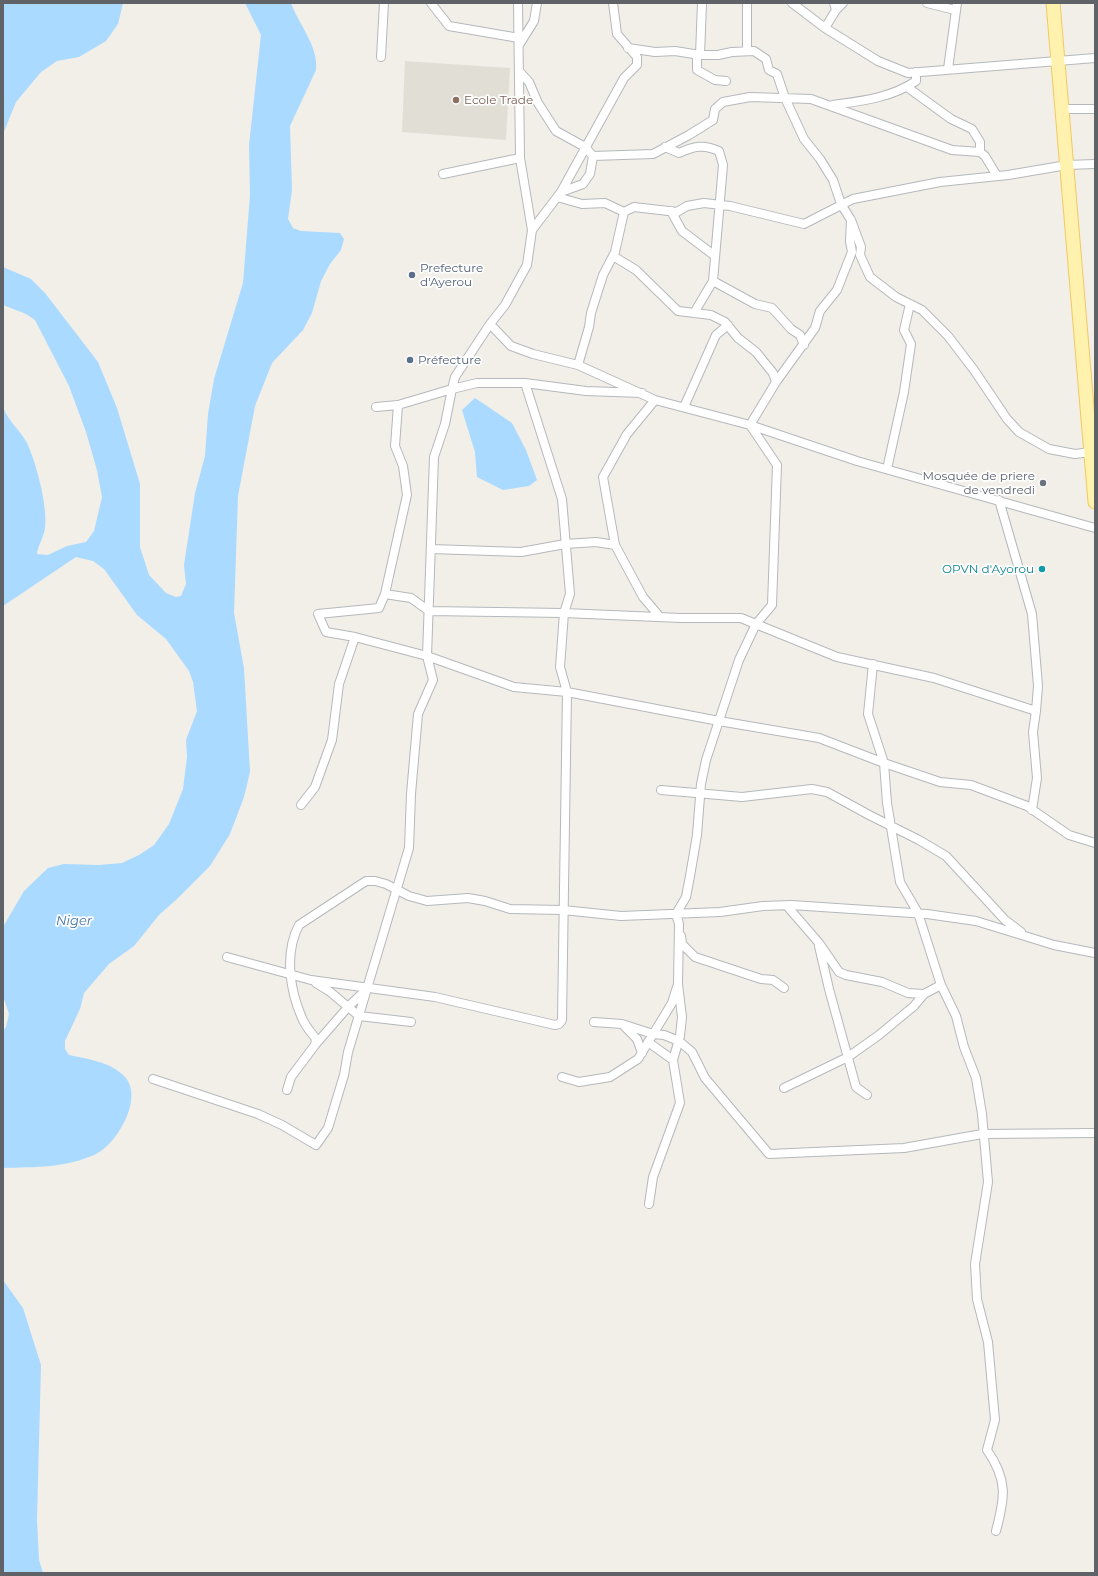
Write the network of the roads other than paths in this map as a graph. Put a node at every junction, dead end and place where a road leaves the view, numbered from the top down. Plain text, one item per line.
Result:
1 (384, 3) edge
2 (431, 3) edge
3 (518, 3) edge
4 (538, 3) edge
5 (613, 3) edge
6 (702, 3) edge
7 (747, 3) edge
8 (792, 3) edge
9 (843, 3) edge
10 (927, 3) edge
11 (1053, 3) edge
12 (835, 6) edge
13 (956, 6) edge
14 (825, 28) junction
15 (519, 42) junction
16 (628, 48) junction
17 (747, 51) junction
18 (698, 55) junction
19 (381, 57) dead end
20 (1095, 58) edge
21 (1059, 61) junction
22 (948, 69) junction
23 (519, 71) junction
24 (916, 72) junction
25 (726, 81) dead end
26 (907, 87) junction
27 (785, 98) junction
28 (832, 106) junction
29 (1063, 109) junction
30 (1095, 109) edge
31 (585, 147) junction
32 (665, 147) junction
33 (980, 152) junction
34 (593, 156) junction
35 (520, 158) junction
36 (1095, 164) edge
37 (1067, 165) junction
38 (443, 174) dead end
39 (997, 176) junction
40 (559, 195) junction
41 (841, 204) junction
42 (719, 205) junction
43 (670, 211) junction
44 (624, 212) junction
45 (852, 220) junction
46 (532, 230) junction
47 (613, 256) junction
48 (715, 256) junction
49 (713, 281) junction
50 (910, 304) junction
51 (694, 313) junction
52 (490, 324) junction
53 (728, 325) junction
54 (804, 345) junction
55 (578, 365) junction
56 (776, 382) junction
57 (525, 383) junction
58 (452, 389) junction
59 (642, 393) junction
60 (655, 400) junction
61 (398, 405) junction
62 (376, 407) dead end
63 (684, 407) junction
64 (750, 425) junction
65 (1093, 453) edge
66 (887, 469) junction
67 (999, 500) junction
68 (1095, 502) edge
69 (1095, 528) edge
70 (565, 544) junction
71 (615, 545) junction
72 (431, 549) junction
73 (385, 594) junction
74 (429, 611) junction
75 (564, 613) junction
76 (660, 618) junction
77 (756, 624) junction
78 (355, 637) junction
79 (427, 656) junction
80 (873, 664) junction
81 (567, 692) junction
82 (1036, 710) junction
83 (719, 721) junction
84 (884, 763) junction
85 (661, 790) dead end
86 (700, 794) junction
87 (301, 805) dead end
88 (1032, 810) junction
89 (891, 826) junction
90 (1095, 843) edge
91 (396, 889) junction
92 (787, 906) junction
93 (563, 910) junction
94 (918, 913) junction
95 (676, 914) junction
96 (679, 924) junction
97 (1026, 936) junction
98 (818, 943) junction
99 (1095, 953) edge
100 (227, 956) dead end
101 (290, 973) junction
102 (311, 980) junction
103 (678, 984) junction
104 (941, 985) junction
105 (368, 988) junction
106 (784, 988) dead end
107 (924, 994) junction
108 (348, 1007) junction
109 (359, 1016) junction
110 (410, 1022) dead end
111 (594, 1022) dead end
112 (622, 1024) junction
113 (651, 1038) junction
114 (679, 1041) junction
115 (315, 1045) junction
116 (642, 1053) junction
117 (848, 1057) junction
118 (673, 1060) junction
119 (562, 1077) dead end
120 (153, 1078) dead end
121 (784, 1088) dead end
122 (287, 1090) dead end
123 (867, 1095) dead end
124 (1095, 1133) edge
125 (984, 1134) junction
126 (649, 1204) dead end
127 (996, 1531) dead end

1 - 19 street
2 - 15 street
3 - 15 street
4 - 15 street
5 - 16 street
6 - 18 street
7 - 17 street
8 - 14 street
9 - 12 street
10 - 13 street
11 - 21 main road
12 - 14 street
13 - 22 street
14 - 24 street
15 - 23 street
16 - 18 street
16 - 31 street
17 - 18 street
17 - 27 street
18 - 25 street
20 - 21 street
21 - 22 street
21 - 29 main road
22 - 24 street
23 - 31 street
23 - 35 street
24 - 26 street
26 - 28 street
26 - 33 street
27 - 28 street
27 - 32 street
27 - 41 street
28 - 33 street
29 - 30 street
29 - 37 main road
31 - 34 street
31 - 40 street
32 - 34 street
32 - 42 street
33 - 39 street
34 - 40 street
35 - 38 street
35 - 46 street
36 - 37 street
37 - 39 street
37 - 65 main road
39 - 41 street
40 - 44 street
40 - 46 street
41 - 42 street
41 - 45 street
42 - 43 street
42 - 48 street
43 - 44 street
43 - 48 street
44 - 47 street
45 - 50 street
45 - 54 street
46 - 52 street
47 - 51 street
47 - 55 street
48 - 49 street
49 - 51 street
49 - 54 street
50 - 65 street
50 - 66 street
51 - 53 street
52 - 55 street
52 - 58 street
53 - 56 street
53 - 63 street
54 - 56 street
55 - 59 street
56 - 64 street
57 - 58 street
57 - 59 street
57 - 70 street
58 - 61 street
58 - 72 street
59 - 60 street
60 - 63 street
60 - 71 street
61 - 62 street
61 - 73 street
63 - 64 street
64 - 66 street
64 - 77 street
65 - 68 main road
66 - 67 street
67 - 69 street
67 - 82 street
70 - 71 street
70 - 72 street
70 - 75 street
71 - 76 street
72 - 74 street
73 - 74 street
73 - 78 street
74 - 75 street
74 - 79 street
75 - 76 street
75 - 81 street
76 - 77 street
77 - 80 street
77 - 83 street
78 - 79 street
78 - 87 street
79 - 81 street
79 - 91 street
80 - 82 street
80 - 84 street
81 - 83 street
81 - 93 street
82 - 88 street
83 - 84 street
83 - 86 street
84 - 88 street
84 - 89 street
85 - 86 street
86 - 89 street
86 - 95 street
88 - 90 street
89 - 94 street
89 - 97 street
91 - 93 street
91 - 101 street
91 - 105 street
92 - 94 street
92 - 95 street
92 - 98 street
93 - 95 street
93 - 105 street
94 - 97 street
94 - 104 street
95 - 96 street
96 - 103 street
96 - 106 street
97 - 99 street
98 - 107 street
98 - 117 street
100 - 101 street
101 - 102 street
101 - 115 street
102 - 105 street
102 - 108 street
103 - 113 street
103 - 114 street
104 - 107 street
104 - 125 street
105 - 108 street
105 - 109 street
107 - 117 street
108 - 109 street
108 - 115 street
109 - 110 street
109 - 120 street
111 - 112 street
112 - 113 street
112 - 116 street
113 - 114 street
113 - 116 street
113 - 118 street
114 - 118 street
114 - 125 street
115 - 122 street
116 - 119 street
117 - 121 street
117 - 123 street
118 - 126 street
124 - 125 street
125 - 127 street

